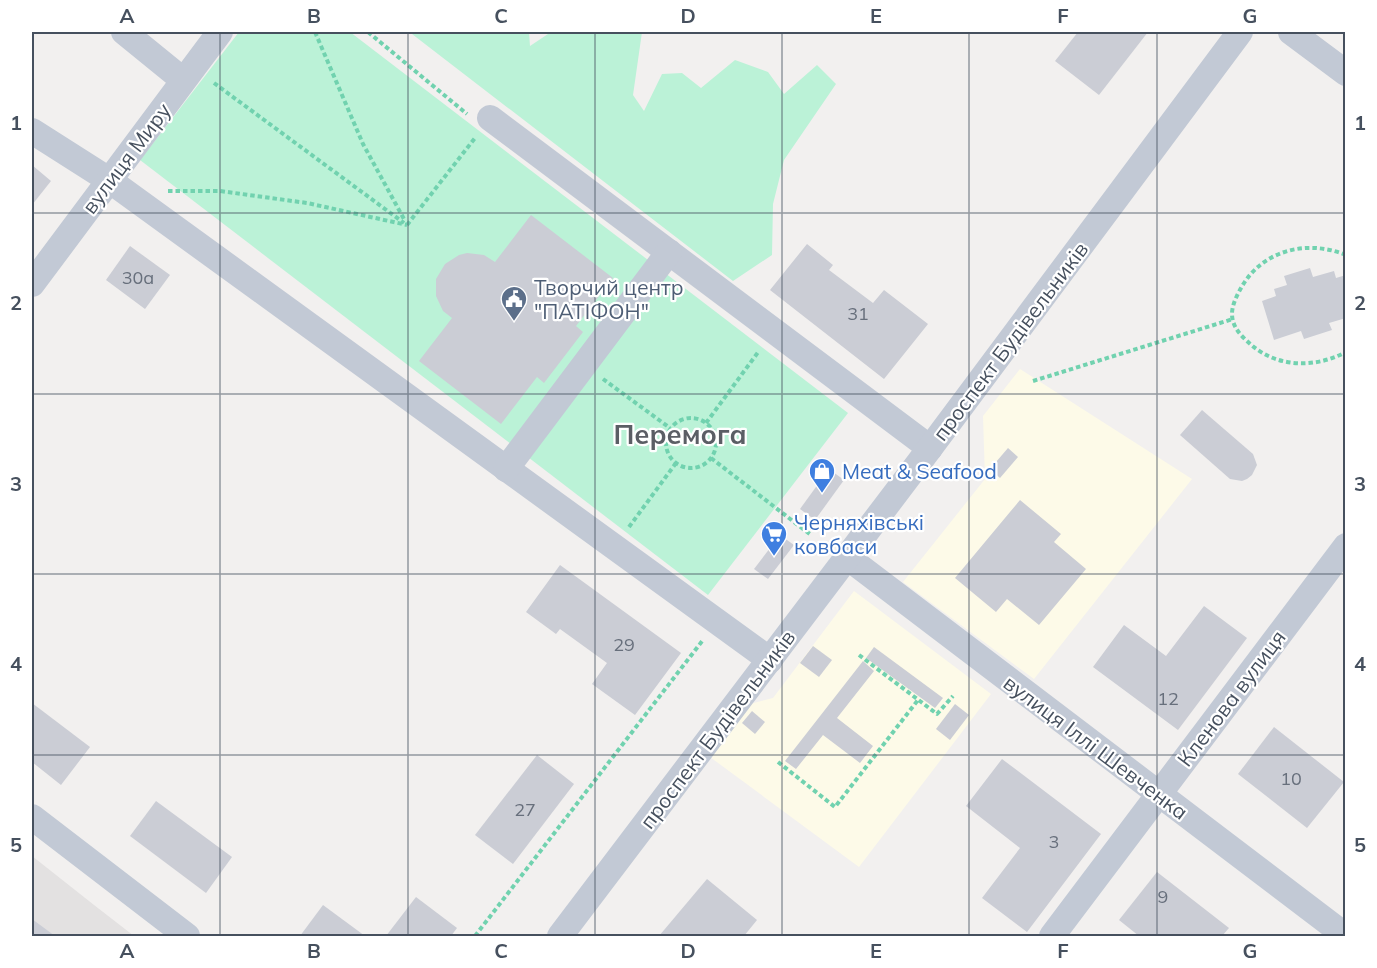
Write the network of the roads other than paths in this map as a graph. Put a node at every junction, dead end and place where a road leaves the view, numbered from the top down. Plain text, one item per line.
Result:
1 (124, 32) edge
2 (220, 32) edge
3 (1240, 32) edge
4 (1291, 32) edge
5 (1346, 73) edge
6 (188, 74) junction
7 (490, 118) road end
8 (32, 130) edge
9 (109, 180) junction
10 (669, 252) junction
11 (32, 284) edge
12 (930, 448) junction
13 (506, 469) junction
14 (1346, 546) edge
15 (847, 557) junction
16 (770, 660) junction
17 (1159, 794) junction
18 (32, 817) edge
19 (187, 936) edge
20 (560, 936) edge
21 (1052, 936) edge
22 (1346, 936) edge

1 - 6 street
2 - 6 street, вулиця Миру
3 - 12 street, проспект Будівельників
4 - 5 street
6 - 9 street, вулиця Миру
7 - 10 street
8 - 9 street
9 - 11 street, вулиця Миру
9 - 13 street
10 - 12 street
10 - 13 street
12 - 15 street, проспект Будівельників
13 - 16 street
14 - 17 street, Кленова вулиця
15 - 16 street, проспект Будівельників
15 - 17 street, вулиця Іллі Шевченка
16 - 20 street, проспект Будівельників
17 - 21 street, Кленова вулиця
17 - 22 street, вулиця Іллі Шевченка
18 - 19 street

